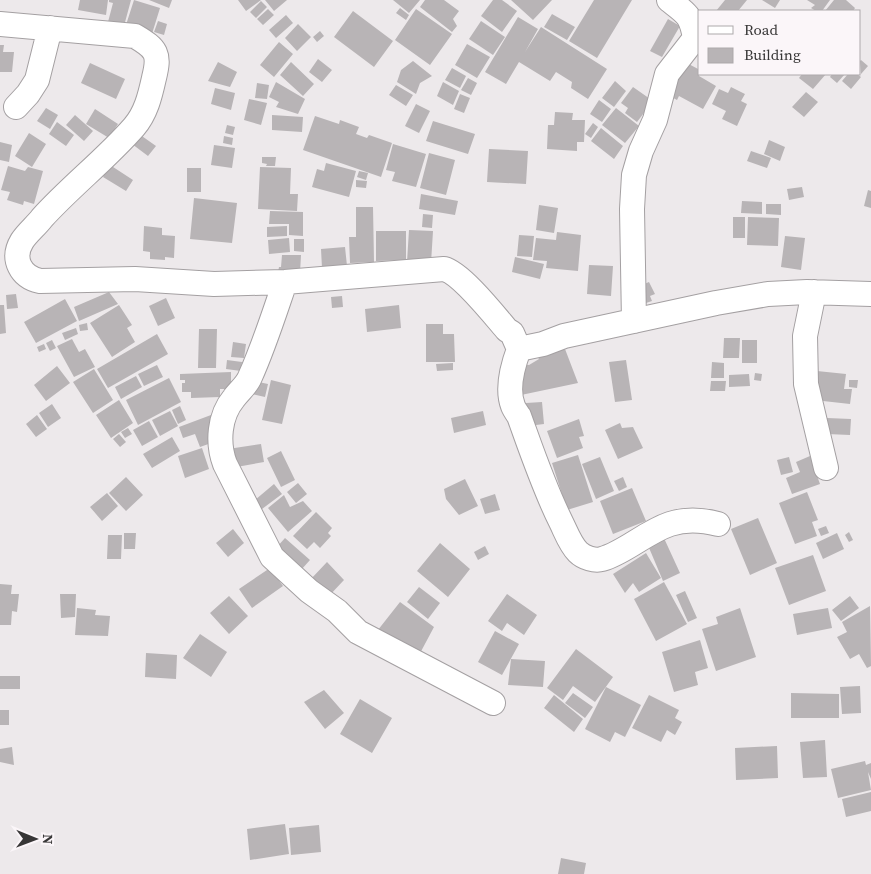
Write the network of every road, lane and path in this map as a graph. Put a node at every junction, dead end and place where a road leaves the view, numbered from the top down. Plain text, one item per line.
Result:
1 (669, 0) edge
2 (0, 24) edge
3 (50, 28) junction
4 (16, 107) dead end
5 (285, 282) junction
6 (814, 292) junction
7 (871, 294) edge
8 (634, 321) junction
9 (519, 349) junction
10 (826, 468) dead end
11 (718, 524) dead end
12 (493, 703) dead end

1 - 8 street
2 - 3 street
3 - 4 street
3 - 5 street
5 - 9 street
5 - 12 street
6 - 7 street
6 - 8 street
6 - 10 street
8 - 9 street
9 - 11 street

